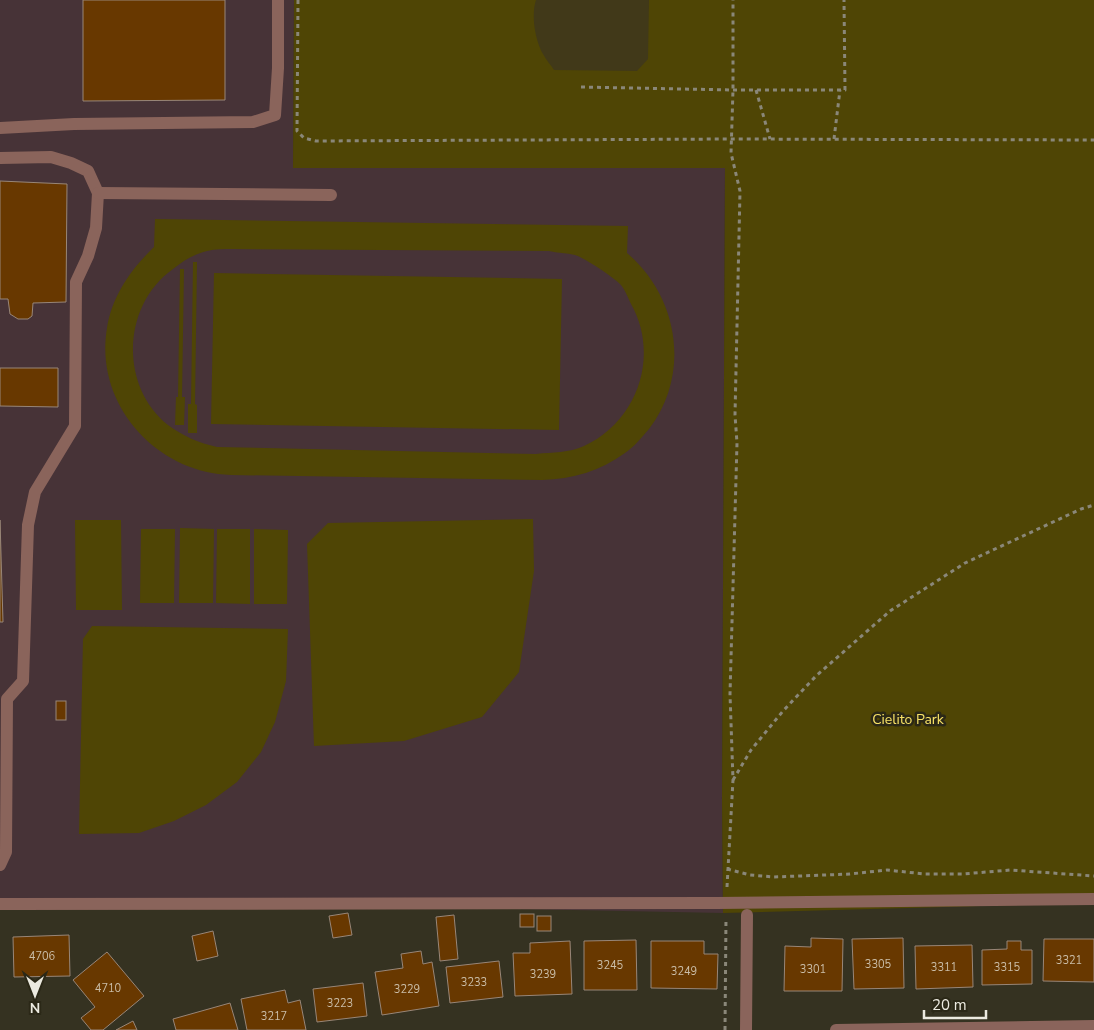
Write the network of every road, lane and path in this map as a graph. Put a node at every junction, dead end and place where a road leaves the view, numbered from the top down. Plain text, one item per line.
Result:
1 (278, 0) edge
2 (298, 0) edge
3 (733, 0) edge
4 (844, 0) edge
5 (581, 87) dead end
6 (733, 90) junction
7 (756, 90) junction
8 (840, 90) junction
9 (0, 128) edge
10 (732, 139) junction
11 (770, 139) junction
12 (834, 139) junction
13 (1094, 140) edge
14 (0, 158) edge
15 (98, 193) junction
16 (331, 195) dead end
17 (1094, 506) edge
18 (733, 780) junction
19 (0, 865) edge
20 (1094, 876) edge
21 (1094, 899) edge
22 (726, 902) junction
23 (0, 904) edge
24 (747, 915) dead end
25 (1094, 1026) edge
26 (725, 1030) edge
27 (746, 1030) edge
28 (836, 1030) edge

1 - 9 street
2 - 10 path
3 - 6 path
4 - 8 path
5 - 6 path
6 - 7 path
6 - 10 path
7 - 8 path
7 - 11 path
8 - 12 path
10 - 11 path
10 - 18 path
11 - 12 path
12 - 13 path
14 - 15 street
15 - 16 street
15 - 19 street
17 - 18 path
18 - 20 path
21 - 22 street
22 - 23 street
22 - 26 path
24 - 27 street
25 - 28 street

